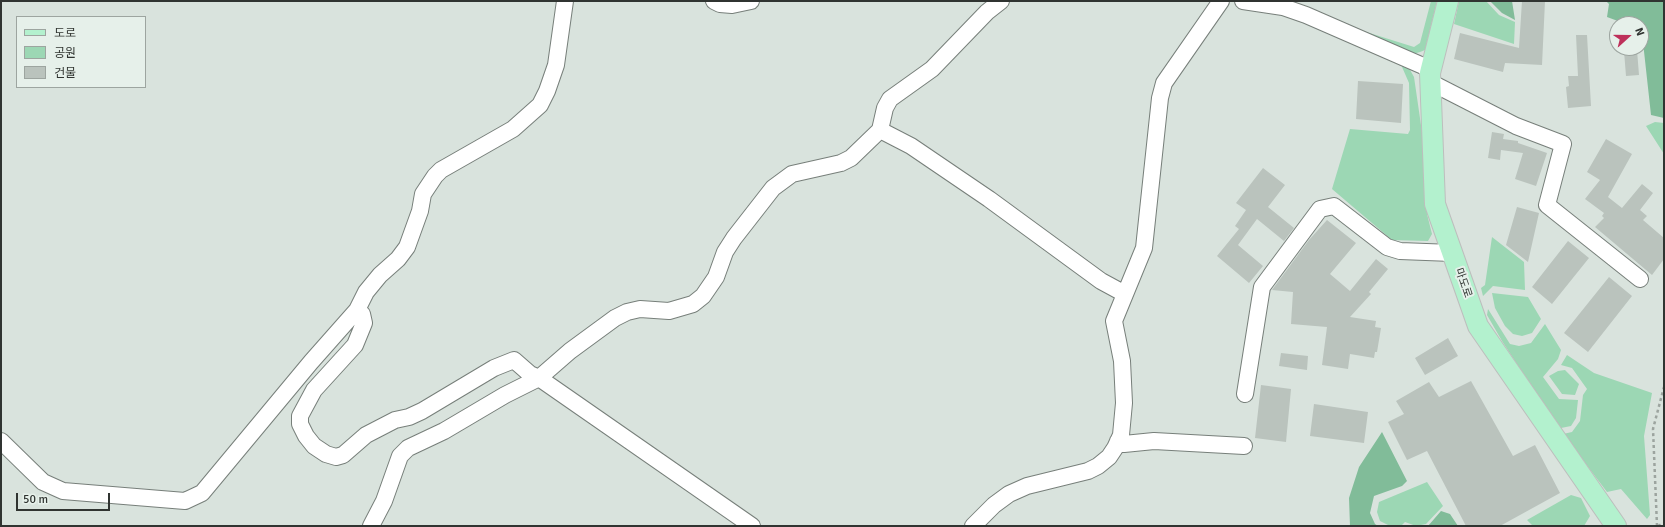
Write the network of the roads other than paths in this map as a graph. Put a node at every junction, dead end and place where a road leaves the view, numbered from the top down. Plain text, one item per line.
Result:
1 (565, 1) edge
2 (714, 1) edge
3 (751, 1) edge
4 (1001, 1) edge
5 (1221, 1) edge
6 (1243, 1) edge
7 (1448, 1) edge
8 (1430, 76) junction
9 (880, 130) junction
10 (1452, 253) junction
11 (1640, 279) dead end
12 (1125, 294) junction
13 (357, 310) junction
14 (538, 378) junction
15 (1245, 394) dead end
16 (1, 440) edge
17 (1118, 441) junction
18 (1244, 446) dead end
19 (371, 526) edge
20 (752, 526) edge
21 (973, 526) edge
22 (1616, 526) edge

1 - 13 lane
2 - 3 lane
4 - 9 lane
5 - 12 lane
6 - 8 lane
7 - 8 main road, 마도로
8 - 10 main road, 마도로
8 - 11 lane
9 - 12 lane
9 - 14 lane
10 - 15 lane
10 - 22 main road, 마도로
12 - 17 lane
13 - 14 lane
13 - 16 lane
14 - 19 lane
14 - 20 lane
17 - 18 lane
17 - 21 lane

